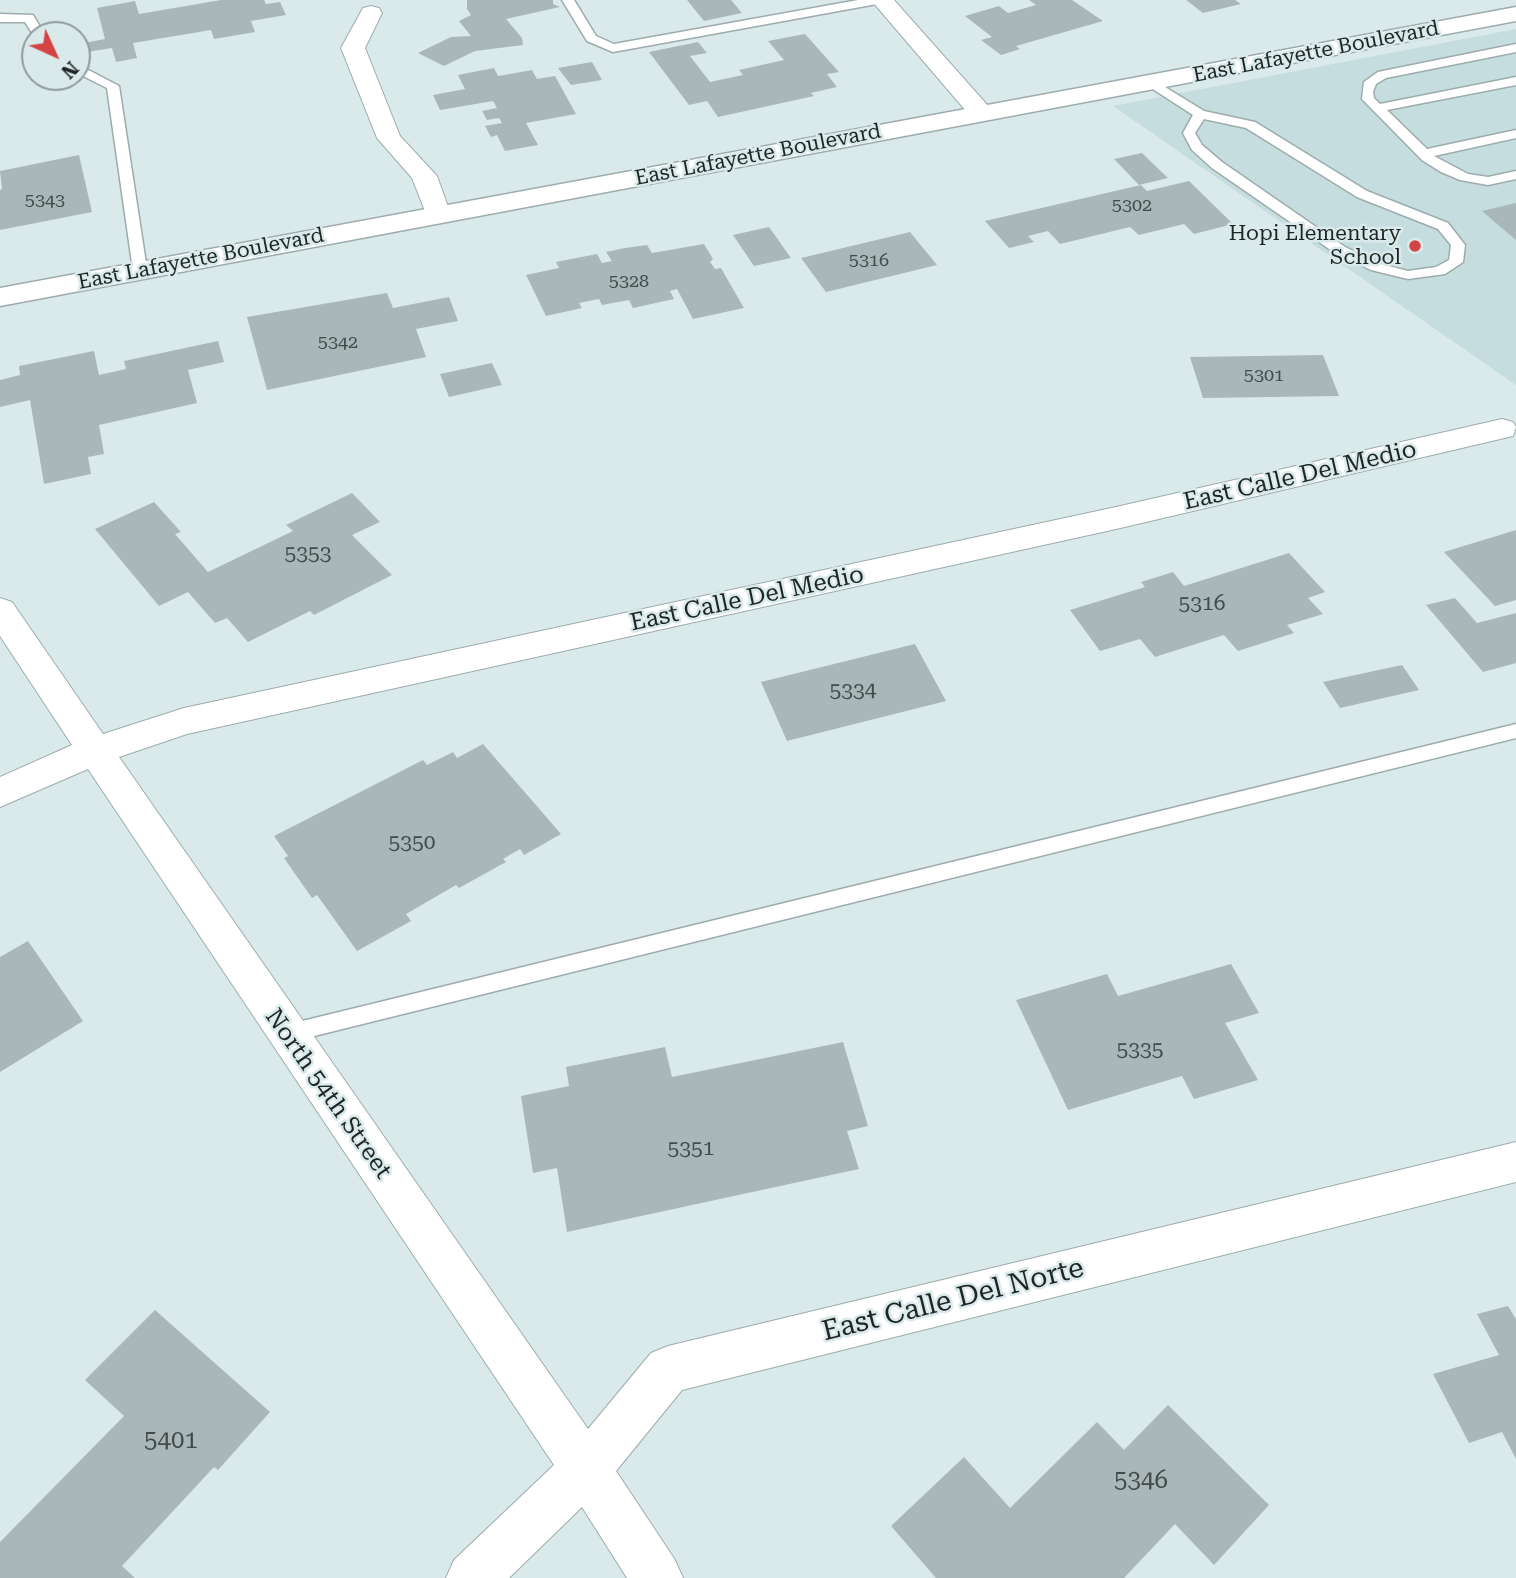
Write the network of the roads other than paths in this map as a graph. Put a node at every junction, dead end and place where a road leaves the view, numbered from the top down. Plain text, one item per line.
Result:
1 (568, 0) edge
2 (879, 0) edge
3 (372, 13) dead end
4 (1516, 14) edge
5 (0, 18) edge
6 (31, 21) edge
7 (1516, 48) edge
8 (91, 75) edge
9 (1516, 81) edge
10 (1152, 83) junction
11 (1378, 108) junction
12 (981, 113) junction
13 (1200, 114) junction
14 (1516, 134) edge
15 (1424, 153) junction
16 (1516, 175) edge
17 (438, 215) junction
18 (140, 270) junction
19 (0, 297) edge
20 (1502, 429) dead end
21 (0, 610) edge
22 (1516, 731) edge
23 (94, 751) junction
24 (0, 793) edge
25 (286, 1034) junction
26 (1516, 1162) edge
27 (586, 1469) junction
28 (472, 1578) edge
29 (657, 1578) edge

1 - 2 lane
2 - 12 street
3 - 17 street
4 - 10 street, East Lafayette Boulevard
5 - 6 lane
7 - 11 lane
8 - 18 lane
9 - 11 lane
10 - 12 street, East Lafayette Boulevard
10 - 13 lane
11 - 15 lane
12 - 17 street, East Lafayette Boulevard
13 - 13 lane
14 - 15 lane
15 - 16 lane
17 - 18 street, East Lafayette Boulevard
18 - 19 street, East Lafayette Boulevard
20 - 23 street, East Calle Del Medio
21 - 23 street, North 54th Street
22 - 25 lane
23 - 24 street, East Calle Del Medio
23 - 25 street, North 54th Street
25 - 27 street, North 54th Street
26 - 27 street, East Calle Del Norte
27 - 28 street, East Calle Del Norte
27 - 29 street, North 54th Street

